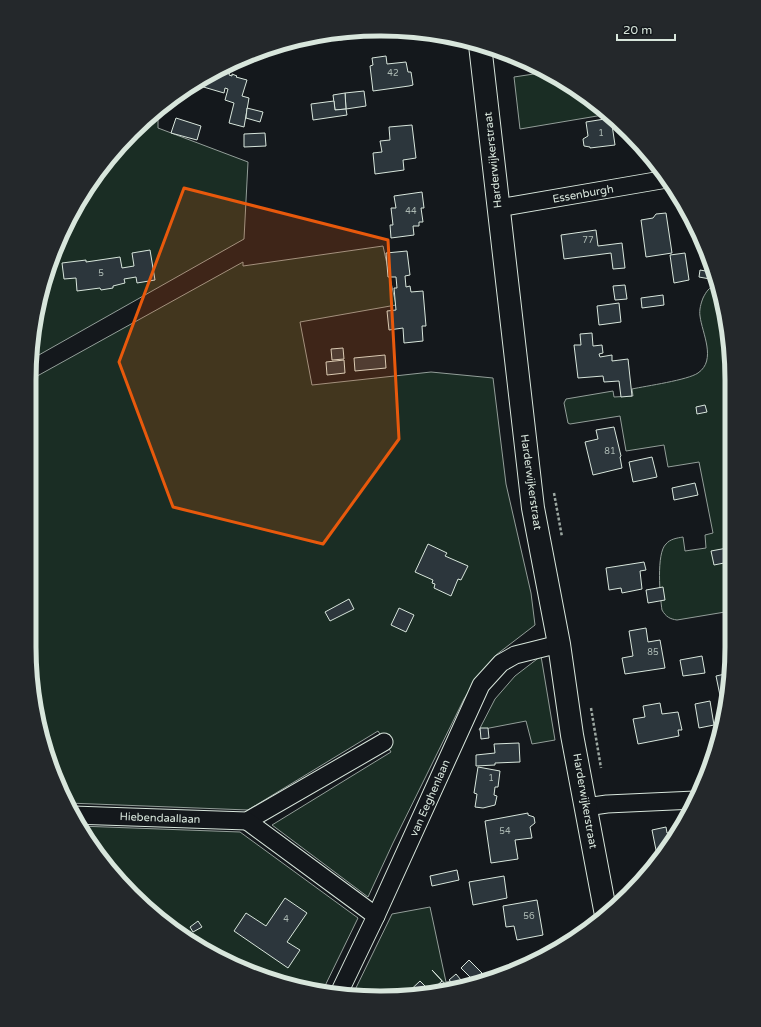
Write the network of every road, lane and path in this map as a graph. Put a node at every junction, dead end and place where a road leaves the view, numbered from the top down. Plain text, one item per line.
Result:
1 (481, 51) edge
2 (661, 180) edge
3 (499, 208) junction
4 (553, 488) dead end
5 (562, 541) dead end
6 (559, 644) junction
7 (590, 702) dead end
8 (384, 742) dead end
9 (602, 773) dead end
10 (688, 800) edge
11 (586, 807) junction
12 (80, 815) edge
13 (247, 821) junction
14 (605, 908) edge
15 (376, 916) junction
16 (341, 988) edge

1 - 3 main road, Harderwijkerstraat
2 - 3 street, Essenburgh
3 - 6 main road, Harderwijkerstraat
4 - 5 path, Harderwijkerstraat
6 - 11 main road, Harderwijkerstraat
6 - 15 street, van Eeghenlaan
7 - 9 path, Harderwijkerstraat
8 - 13 street
10 - 11 street
11 - 14 main road, Harderwijkerstraat
12 - 13 street, Hiebendaallaan
13 - 15 street
15 - 16 street, van Eeghenlaan

